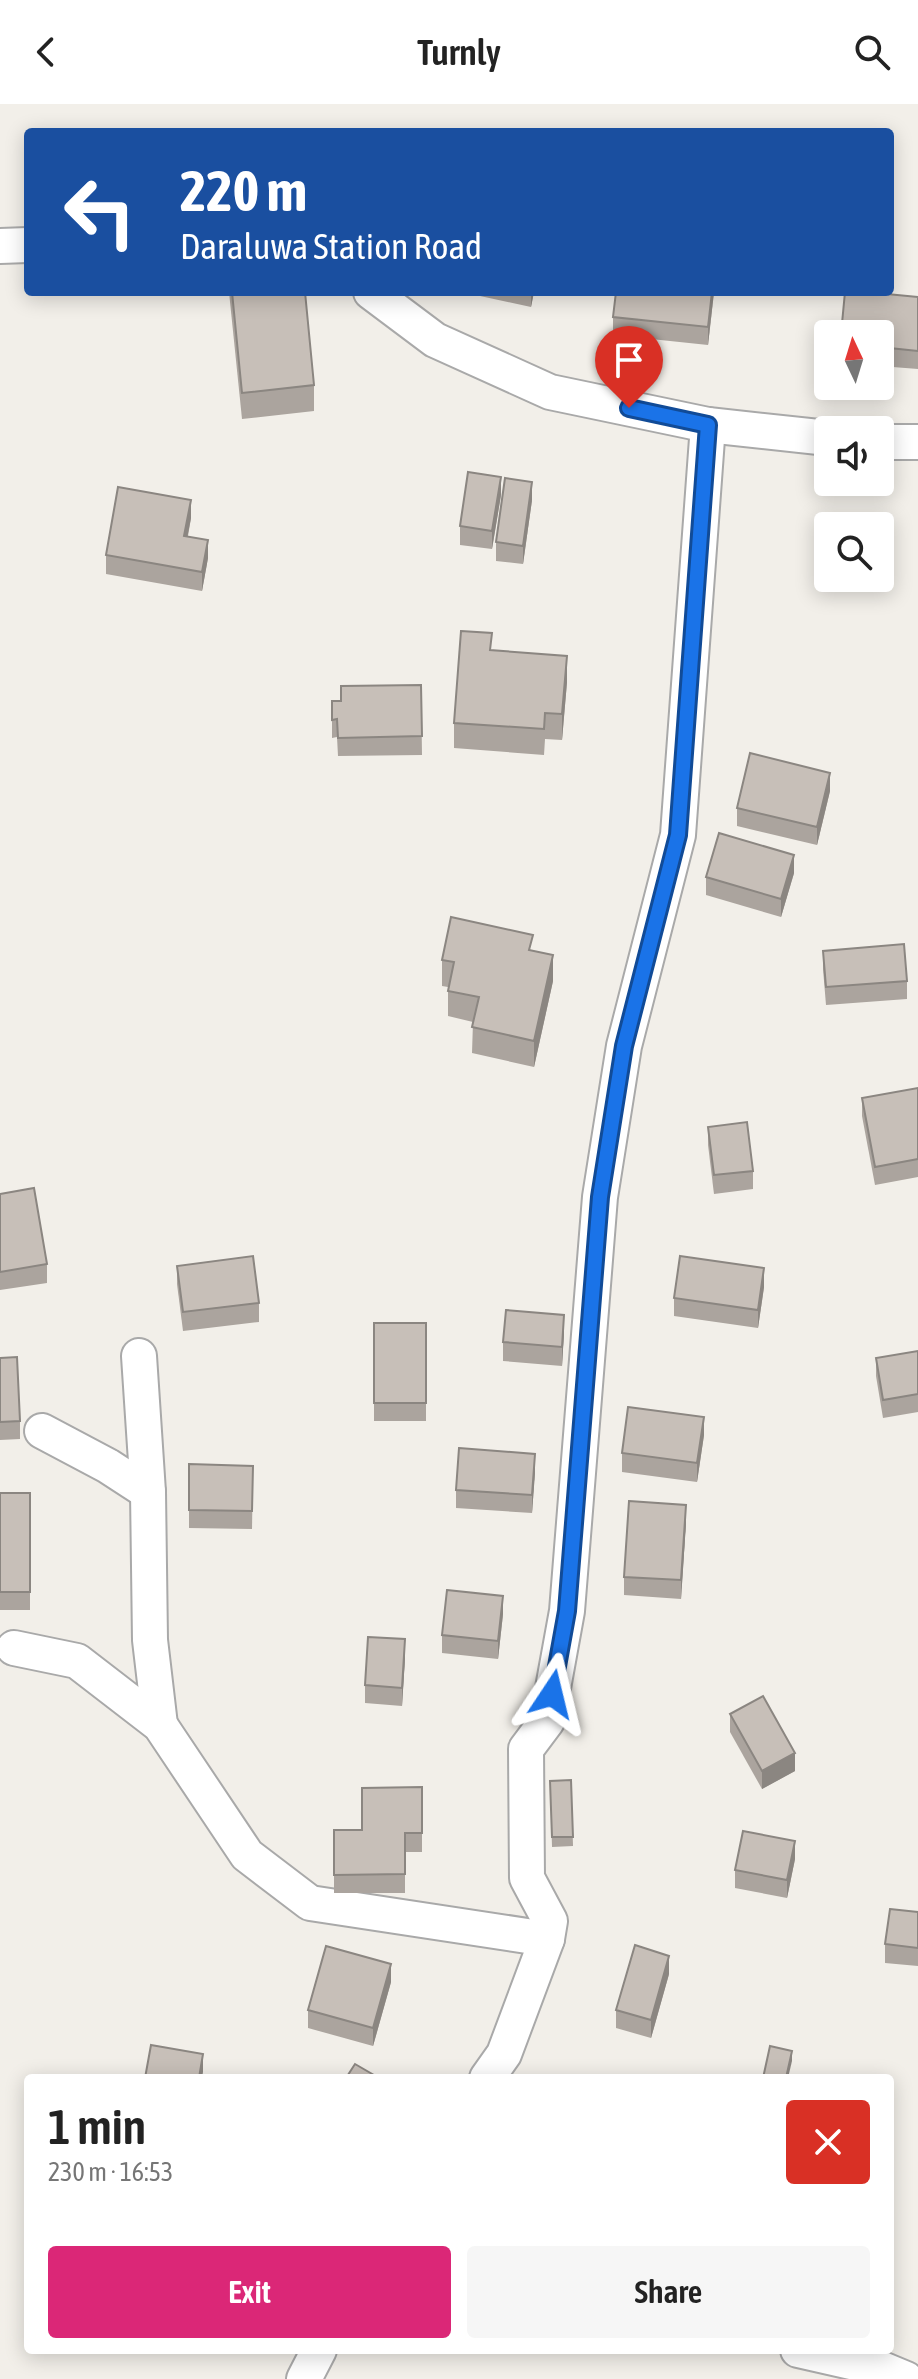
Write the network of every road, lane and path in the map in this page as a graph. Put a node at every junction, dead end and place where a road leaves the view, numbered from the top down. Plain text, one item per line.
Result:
1 (24, 245) edge
2 (0, 246) edge
3 (376, 296) edge
4 (708, 425) junction
5 (814, 436) edge
6 (894, 442) edge
7 (918, 442) edge
8 (139, 1356) dead end
9 (42, 1431) dead end
10 (148, 1492) junction
11 (14, 1648) dead end
12 (160, 1725) junction
13 (547, 1939) junction
14 (490, 2074) edge
15 (317, 2354) edge
16 (816, 2354) edge
17 (304, 2379) edge
18 (906, 2379) edge

1 - 2 street
3 - 4 street
4 - 5 street
4 - 13 street
6 - 7 street
8 - 10 street
9 - 10 street
10 - 12 street
11 - 12 street
12 - 13 street
13 - 14 street
15 - 17 street
16 - 18 street

